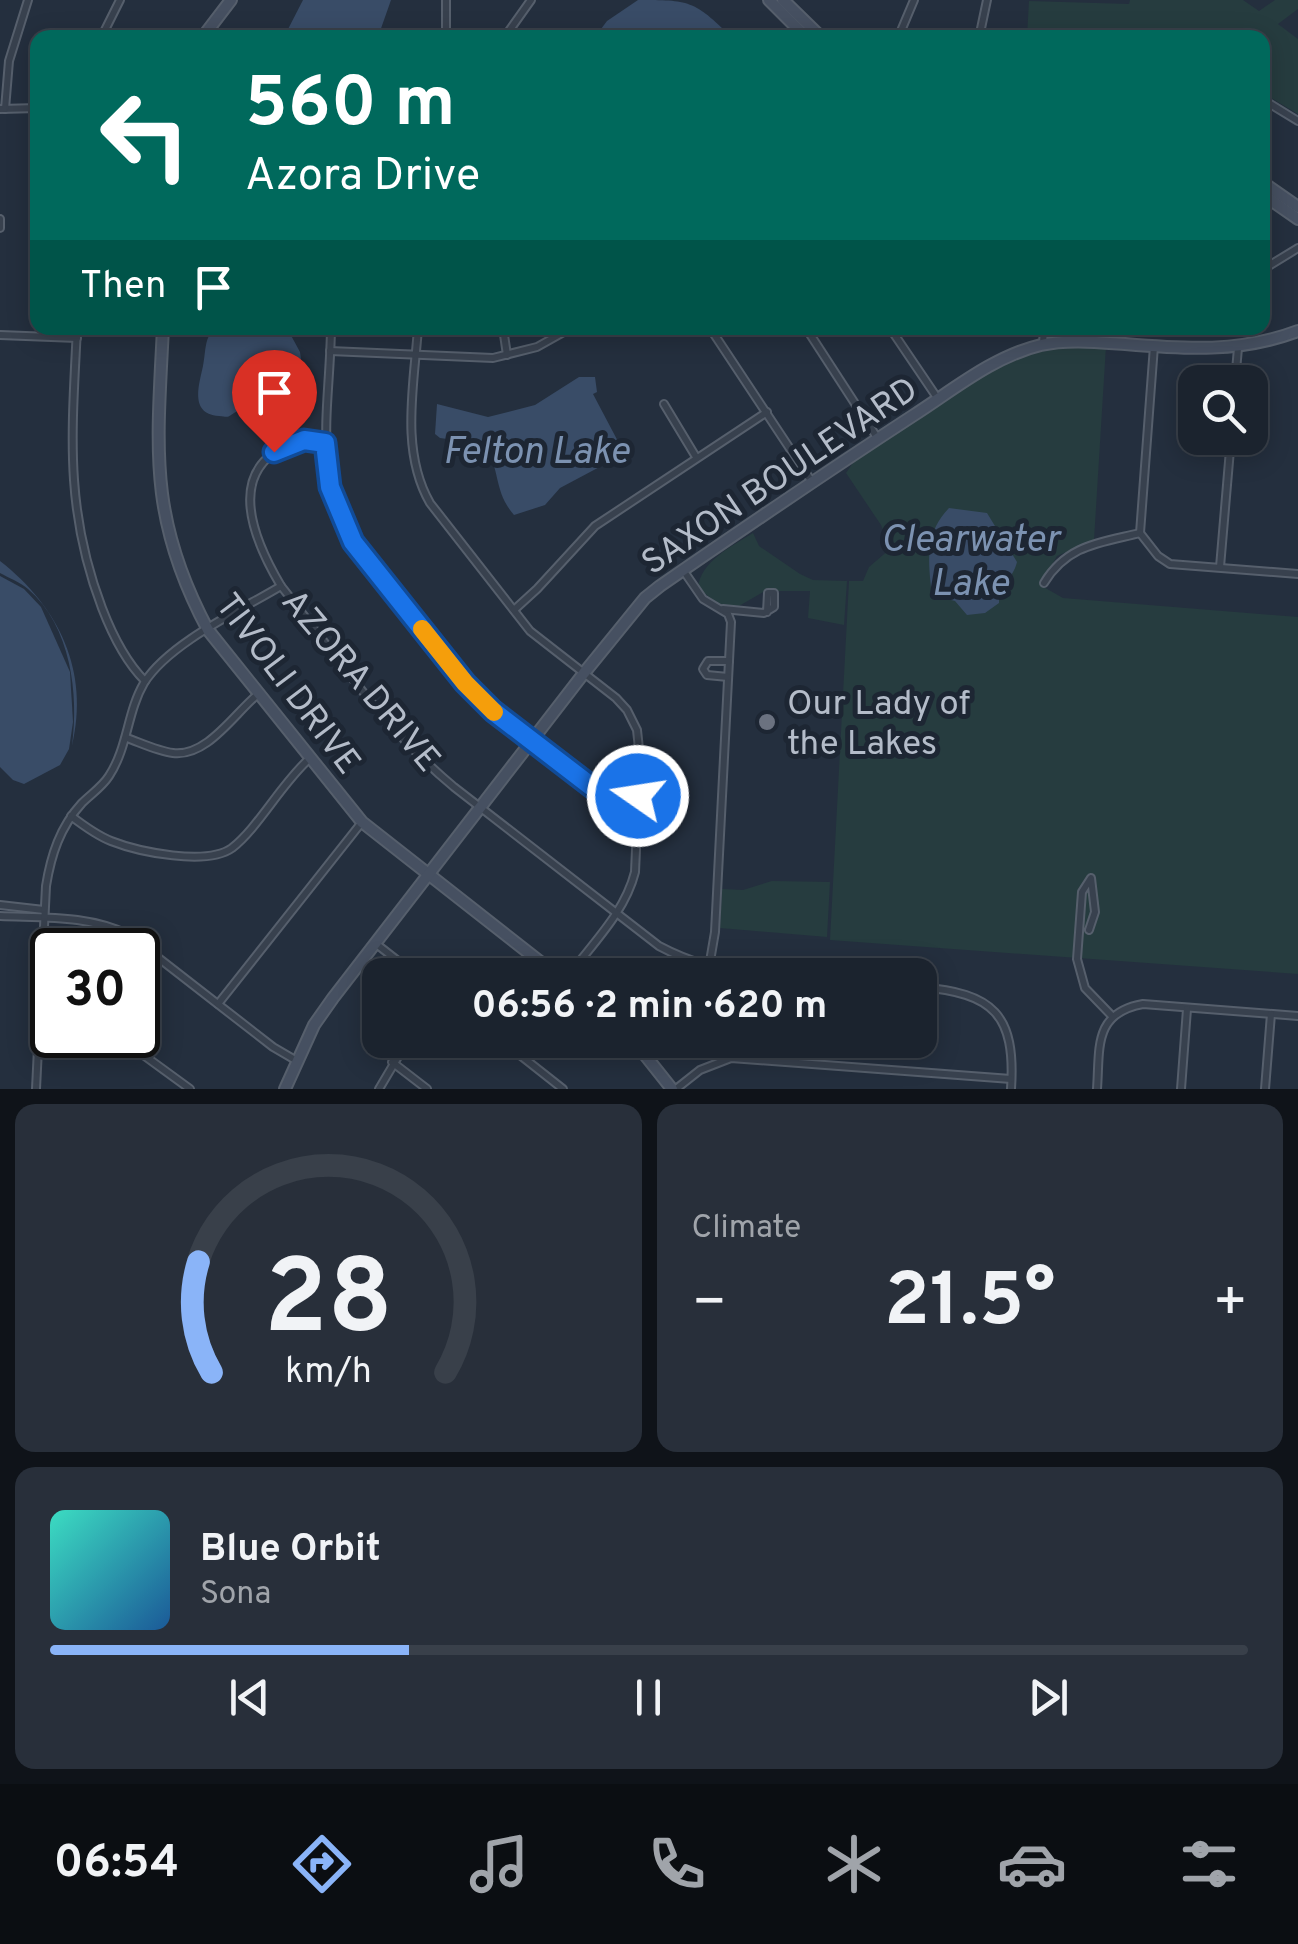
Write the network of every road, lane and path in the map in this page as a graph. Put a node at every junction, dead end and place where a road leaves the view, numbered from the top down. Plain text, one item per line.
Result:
1 (28, 0) edge
2 (120, 0) edge
3 (231, 0) edge
4 (446, 0) edge
5 (531, 0) edge
6 (769, 0) edge
7 (783, 0) edge
8 (914, 0) edge
9 (987, 0) edge
10 (105, 30) edge
11 (208, 30) edge
12 (446, 30) edge
13 (510, 30) edge
14 (799, 30) edge
15 (814, 30) edge
16 (901, 30) edge
17 (981, 30) edge
18 (1270, 104) edge
19 (30, 108) edge
20 (2, 109) edge
21 (1298, 121) edge
22 (1270, 188) edge
23 (1270, 200) edge
24 (1298, 207) edge
25 (1298, 219) edge
26 (0, 220) edge
27 (0, 228) edge
28 (1298, 248) edge
29 (1270, 265) edge
30 (1298, 331) edge
31 (0, 335) edge
32 (77, 335) edge
33 (163, 335) edge
34 (331, 335) edge
35 (418, 335) edge
36 (505, 335) edge
37 (558, 335) edge
38 (715, 335) edge
39 (811, 335) edge
40 (895, 335) edge
41 (1044, 335) edge
42 (77, 338) junction
43 (1044, 344) junction
44 (1154, 346) junction
45 (1238, 348) junction
46 (330, 351) junction
47 (506, 355) junction
48 (416, 356) junction
49 (1236, 365) edge
50 (938, 400) junction
51 (664, 404) dead end
52 (767, 412) junction
53 (878, 438) junction
54 (325, 443) junction
55 (1229, 455) edge
56 (696, 457) junction
57 (812, 482) junction
58 (1140, 533) junction
59 (1220, 567) junction
60 (683, 570) junction
61 (1298, 574) edge
62 (1044, 583) dead end
63 (281, 586) junction
64 (722, 609) junction
65 (514, 610) junction
66 (767, 612) dead end
67 (208, 630) junction
68 (729, 661) junction
69 (584, 673) junction
70 (728, 677) junction
71 (145, 680) junction
72 (257, 694) junction
73 (126, 738) junction
74 (532, 741) junction
75 (309, 760) junction
76 (638, 796) junction
77 (482, 808) junction
78 (71, 816) junction
79 (362, 822) junction
80 (428, 875) junction
81 (0, 905) edge
82 (616, 912) junction
83 (44, 914) junction
84 (0, 916) edge
85 (43, 928) edge
86 (1089, 930) dead end
87 (375, 943) junction
88 (394, 958) edge
89 (535, 958) edge
90 (582, 958) edge
91 (681, 958) edge
92 (711, 958) edge
93 (937, 988) edge
94 (218, 1004) junction
95 (1187, 1009) junction
96 (1272, 1014) junction
97 (1112, 1016) junction
98 (1298, 1016) edge
99 (38, 1058) edge
100 (148, 1058) edge
101 (395, 1058) edge
102 (524, 1058) edge
103 (648, 1058) edge
104 (296, 1061) junction
105 (392, 1062) junction
106 (1011, 1079) junction
107 (36, 1089) edge
108 (190, 1089) edge
109 (285, 1089) edge
110 (378, 1089) edge
111 (427, 1089) edge
112 (563, 1089) edge
113 (674, 1089) edge
114 (1011, 1089) edge
115 (1097, 1089) edge
116 (1180, 1089) edge
117 (1265, 1089) edge

1 - 20 street
2 - 10 street
3 - 11 main road
4 - 12 street
5 - 13 street
6 - 14 main road
7 - 15 main road
8 - 16 street
9 - 17 street
18 - 21 street
19 - 20 street
22 - 24 main road
23 - 25 main road
26 - 27 street
28 - 29 street
30 - 45 main road, SAXON BOULEVARD
31 - 42 street
32 - 42 street
33 - 67 main road, TIVOLI DRIVE
34 - 46 street
35 - 48 street
36 - 47 street
37 - 47 street
38 - 52 street
39 - 53 street
40 - 50 street
41 - 43 street
42 - 71 street
43 - 44 main road, SAXON BOULEVARD
43 - 50 main road, SAXON BOULEVARD
44 - 45 main road, SAXON BOULEVARD
44 - 58 street
45 - 49 street
46 - 48 street
46 - 54 street
47 - 48 street
48 - 65 street
50 - 53 main road, SAXON BOULEVARD
51 - 56 street
52 - 56 street
52 - 57 street
53 - 57 main road, SAXON BOULEVARD
54 - 63 street, AZORA DRIVE
54 - 74 street
55 - 59 street
56 - 65 street
57 - 60 main road, SAXON BOULEVARD
58 - 59 street
58 - 62 street
59 - 61 street
60 - 64 street
60 - 69 main road, SAXON BOULEVARD
63 - 67 street
63 - 77 street, AZORA DRIVE
64 - 66 street
64 - 68 street
65 - 69 street
67 - 71 street
67 - 72 main road, TIVOLI DRIVE
68 - 70 street
68 - 70 street
69 - 74 main road, SAXON BOULEVARD
69 - 76 street
70 - 92 street
71 - 73 street
72 - 73 street
72 - 75 main road, TIVOLI DRIVE
73 - 78 street
74 - 76 street
74 - 77 main road, SAXON BOULEVARD
75 - 78 street
75 - 79 main road, TIVOLI DRIVE
76 - 82 street
77 - 80 main road, SAXON BOULEVARD
77 - 82 street, AZORA DRIVE
78 - 83 street
79 - 80 main road, TIVOLI DRIVE
79 - 94 street
80 - 87 main road, SAXON BOULEVARD
80 - 89 main road, TIVOLI DRIVE
81 - 83 street
82 - 90 street
82 - 91 street, AZORA DRIVE
83 - 84 street
83 - 85 street
83 - 94 street
86 - 97 street
87 - 88 street
87 - 104 main road, SAXON BOULEVARD
93 - 106 street
94 - 104 street
95 - 96 street
95 - 97 street
95 - 116 street
96 - 98 street
96 - 117 street
97 - 115 street
99 - 107 street
100 - 108 street
101 - 105 street
102 - 112 street
103 - 113 main road
104 - 109 main road, SAXON BOULEVARD
105 - 110 street
105 - 111 street
106 - 113 street
106 - 114 street

